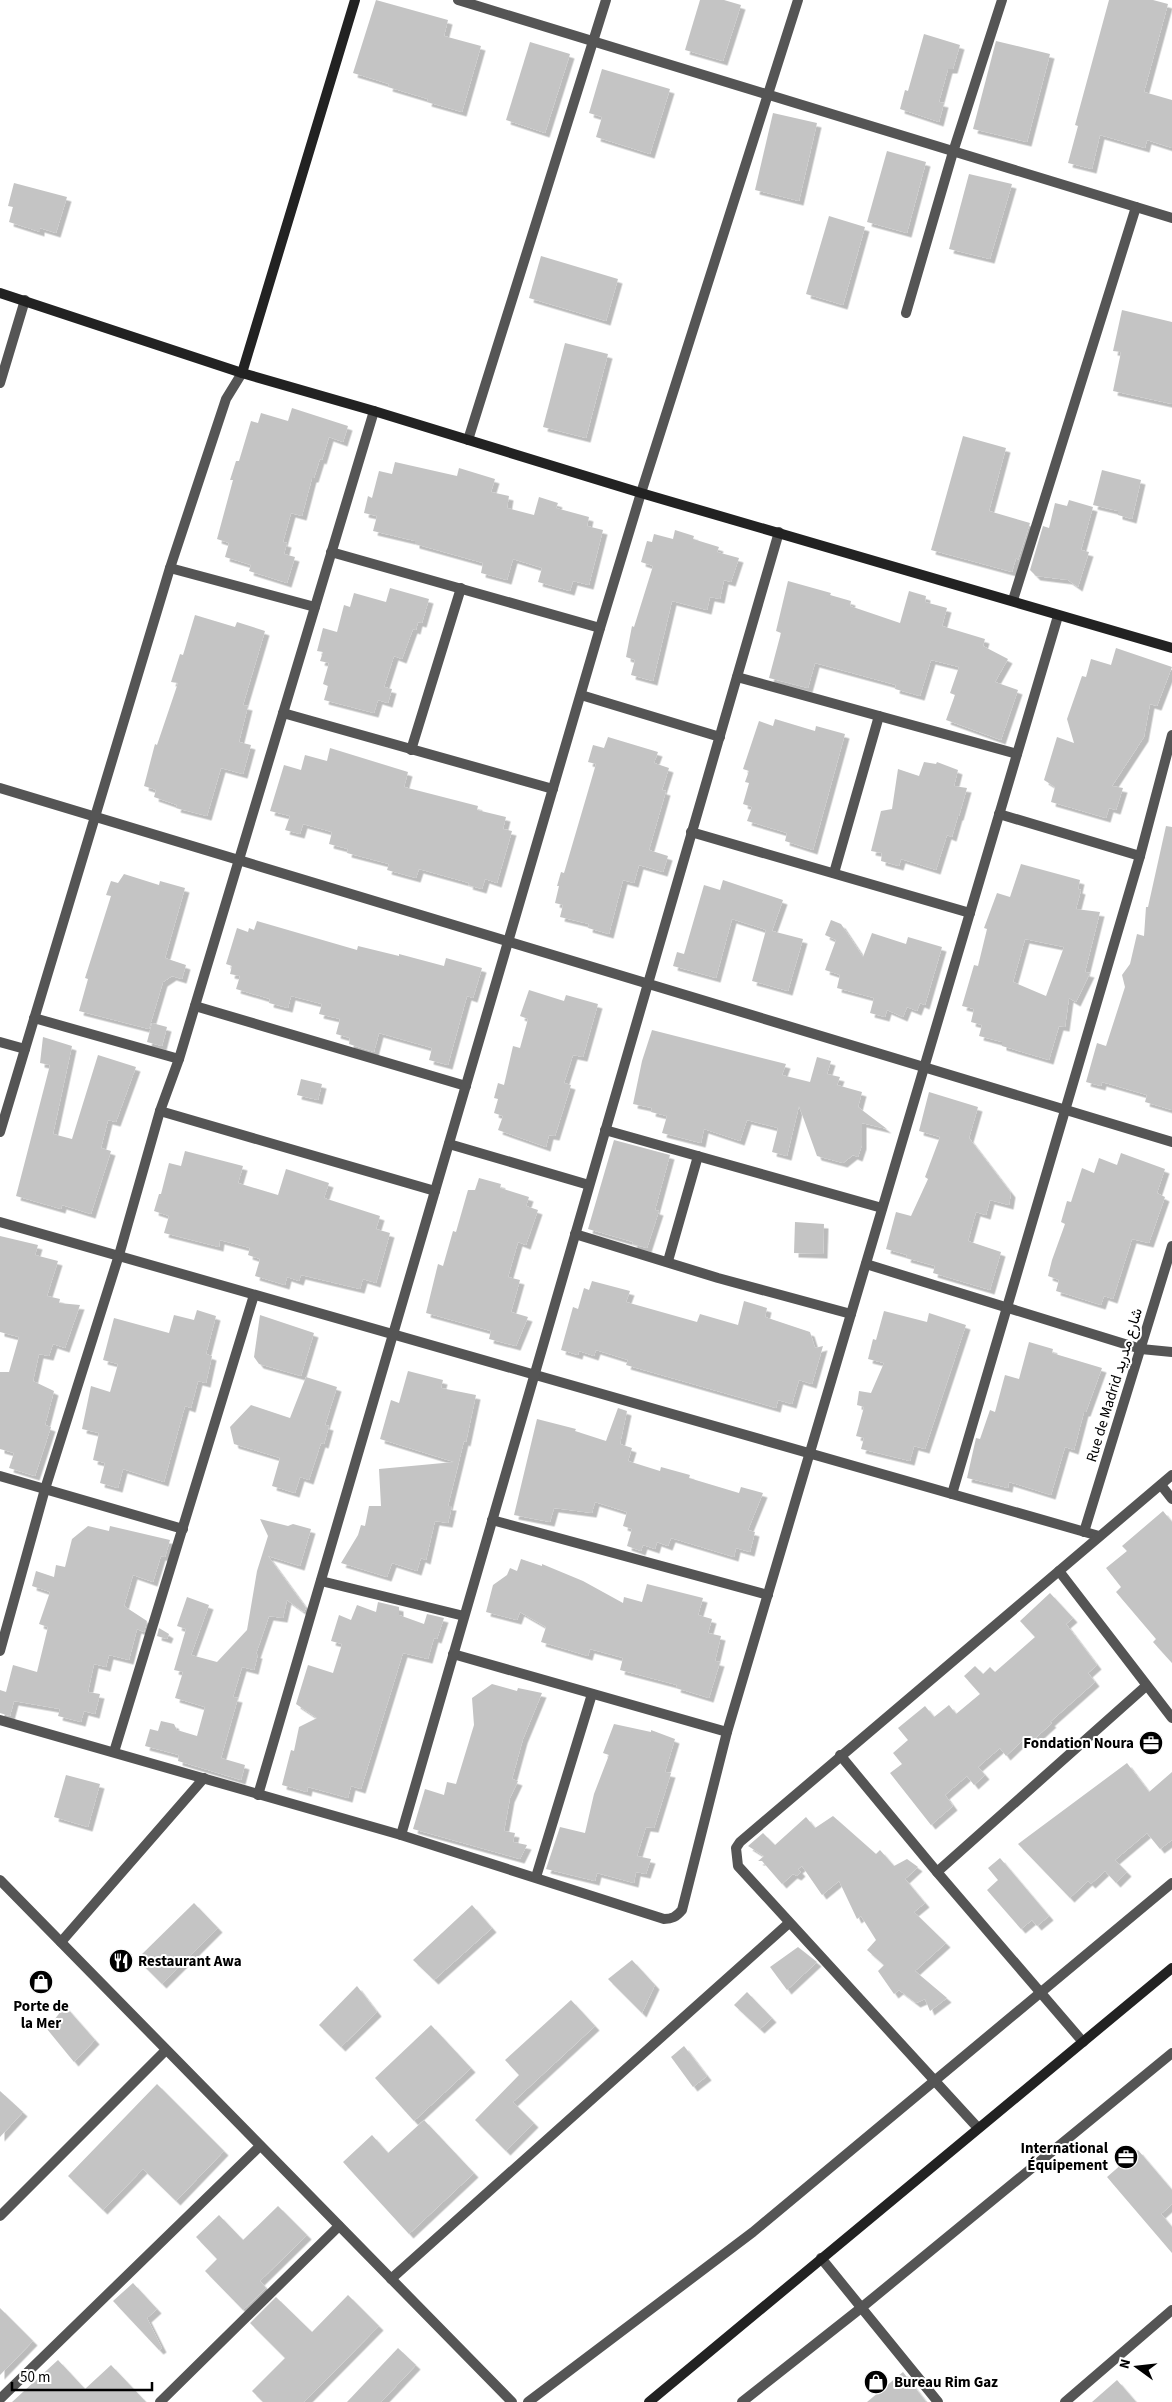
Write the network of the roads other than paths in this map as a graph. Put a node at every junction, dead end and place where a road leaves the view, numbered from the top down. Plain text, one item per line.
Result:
1 (355, 0) edge
2 (458, 0) edge
3 (606, 0) edge
4 (798, 0) edge
5 (1002, 0) edge
6 (594, 42) junction
7 (767, 95) junction
8 (953, 152) junction
9 (1136, 208) junction
10 (1172, 218) edge
11 (0, 293) edge
12 (25, 300) junction
13 (906, 313) dead end
14 (242, 373) junction
15 (0, 382) edge
16 (374, 411) junction
17 (468, 440) junction
18 (641, 493) junction
19 (779, 532) junction
20 (331, 552) junction
21 (170, 568) junction
22 (461, 588) junction
23 (1012, 600) junction
24 (315, 607) junction
25 (1058, 616) junction
26 (600, 628) junction
27 (1172, 648) edge
28 (737, 677) junction
29 (581, 695) junction
30 (283, 713) junction
31 (879, 716) junction
32 (1172, 735) edge
33 (720, 737) junction
34 (412, 750) junction
35 (1017, 754) junction
36 (0, 788) edge
37 (553, 789) junction
38 (999, 814) junction
39 (95, 816) junction
40 (691, 832) junction
41 (1140, 856) junction
42 (239, 860) junction
43 (834, 873) junction
44 (970, 913) junction
45 (508, 941) junction
46 (647, 983) junction
47 (195, 1006) junction
48 (34, 1018) junction
49 (0, 1042) edge
50 (25, 1049) junction
51 (179, 1059) junction
52 (924, 1067) junction
53 (466, 1086) junction
54 (1065, 1109) junction
55 (160, 1111) junction
56 (605, 1130) junction
57 (0, 1132) edge
58 (1172, 1142) edge
59 (449, 1144) junction
60 (698, 1156) junction
61 (589, 1185) junction
62 (435, 1192) junction
63 (882, 1208) junction
64 (0, 1222) edge
65 (574, 1234) junction
66 (1172, 1246) edge
67 (119, 1255) junction
68 (668, 1261) junction
69 (866, 1264) junction
70 (254, 1295) junction
71 (1006, 1308) junction
72 (851, 1314) junction
73 (393, 1335) junction
74 (1141, 1349) junction
75 (1172, 1352) edge
76 (534, 1375) junction
77 (810, 1454) junction
78 (1172, 1475) edge
79 (0, 1476) edge
80 (1161, 1485) junction
81 (45, 1489) junction
82 (952, 1494) junction
83 (1172, 1499) edge
84 (492, 1520) junction
85 (183, 1529) junction
86 (1084, 1532) junction
87 (1099, 1536) junction
88 (1058, 1571) junction
89 (321, 1581) junction
90 (768, 1595) junction
91 (464, 1616) junction
92 (0, 1651) edge
93 (453, 1654) junction
94 (1146, 1686) junction
95 (592, 1694) junction
96 (1172, 1718) edge
97 (0, 1720) edge
98 (727, 1732) junction
99 (114, 1752) junction
100 (840, 1755) junction
101 (204, 1778) junction
102 (258, 1795) junction
103 (401, 1835) junction
104 (937, 1872) junction
105 (536, 1877) junction
106 (0, 1880) edge
107 (1172, 1883) edge
108 (8, 1889) junction
109 (0, 1897) edge
110 (789, 1923) junction
111 (60, 1942) junction
112 (1172, 1968) edge
113 (1041, 1993) junction
114 (1083, 2042) junction
115 (166, 2050) junction
116 (1172, 2053) edge
117 (934, 2079) junction
118 (978, 2128) junction
119 (260, 2146) junction
120 (0, 2216) edge
121 (339, 2226) junction
122 (821, 2258) junction
123 (391, 2279) junction
124 (861, 2308) junction
125 (1172, 2310) edge
126 (0, 2399) edge
127 (160, 2402) edge
128 (512, 2402) edge
129 (528, 2402) edge
130 (649, 2402) edge
131 (742, 2402) edge
132 (938, 2402) edge
133 (1065, 2402) edge

1 - 14 street
2 - 6 street
3 - 6 street
4 - 7 street
5 - 8 street
6 - 7 street
6 - 17 street
7 - 8 street
7 - 18 street
8 - 9 street
8 - 13 street
9 - 10 street
9 - 23 street
11 - 12 street
12 - 14 street
12 - 15 street
14 - 16 street
14 - 21 street
16 - 17 street
16 - 20 street
17 - 18 street
18 - 19 street
18 - 26 street
19 - 23 street
19 - 28 street
20 - 22 street
20 - 24 street
21 - 24 street
21 - 39 street
22 - 26 street
22 - 34 street
23 - 25 street
24 - 30 street
25 - 27 street
25 - 35 street
26 - 29 street
28 - 31 street
28 - 33 street
29 - 33 street
29 - 37 street
30 - 34 street
30 - 42 street
31 - 35 street
31 - 43 street
32 - 41 street
33 - 40 street
34 - 37 street
35 - 38 street
36 - 39 street
37 - 45 street
38 - 41 street
38 - 44 street
39 - 42 street
39 - 48 street
40 - 43 street
40 - 46 street
41 - 54 street
42 - 45 street
42 - 47 street
43 - 44 street
44 - 52 street
45 - 46 street
45 - 53 street
46 - 52 street
46 - 56 street
47 - 51 street
47 - 53 street
48 - 50 street
48 - 51 street
49 - 50 street
50 - 57 street
51 - 55 street
52 - 54 street
52 - 63 street
53 - 59 street
54 - 58 street
54 - 71 street
55 - 62 street
55 - 67 street
56 - 60 street
56 - 61 street
59 - 61 street
59 - 62 street
60 - 63 street
60 - 68 street
61 - 65 street
62 - 73 street
63 - 69 street
64 - 67 street
65 - 68 street
65 - 76 street
66 - 74 street, Rue de Madrid شارع مدريد
67 - 70 street
67 - 81 street
68 - 72 street
69 - 71 street
69 - 72 street
70 - 73 street
70 - 85 street
71 - 74 street
71 - 82 street
72 - 77 street
73 - 76 street
73 - 89 street
74 - 75 street
74 - 86 street, Rue de Madrid شارع مدريد
76 - 77 street
76 - 84 street
77 - 82 street
77 - 90 street
78 - 80 street
79 - 81 street
80 - 83 street
80 - 87 street
81 - 85 street
81 - 92 street
82 - 86 street
84 - 90 street
84 - 91 street
85 - 99 street
86 - 87 street
87 - 88 street
88 - 94 street
88 - 100 street
89 - 91 street
89 - 102 street
90 - 98 street
91 - 93 street
93 - 95 street
93 - 103 street
94 - 96 street
94 - 104 street
95 - 98 street
95 - 105 street
97 - 99 street
98 - 105 street
99 - 101 street
100 - 104 street
100 - 110 street
101 - 102 street
101 - 111 street
102 - 103 street
103 - 105 street
104 - 113 street
106 - 108 street
107 - 113 street
108 - 109 street
108 - 111 street
110 - 117 street
110 - 123 street
111 - 115 street
112 - 114 street
113 - 114 street
113 - 117 street
114 - 118 street
115 - 119 street
115 - 120 street
116 - 124 street
117 - 118 street
117 - 129 street
118 - 122 street
119 - 121 street
119 - 126 street
121 - 123 street
121 - 127 street
122 - 124 street
122 - 130 street
123 - 128 street
124 - 131 street
124 - 132 street
125 - 133 street

